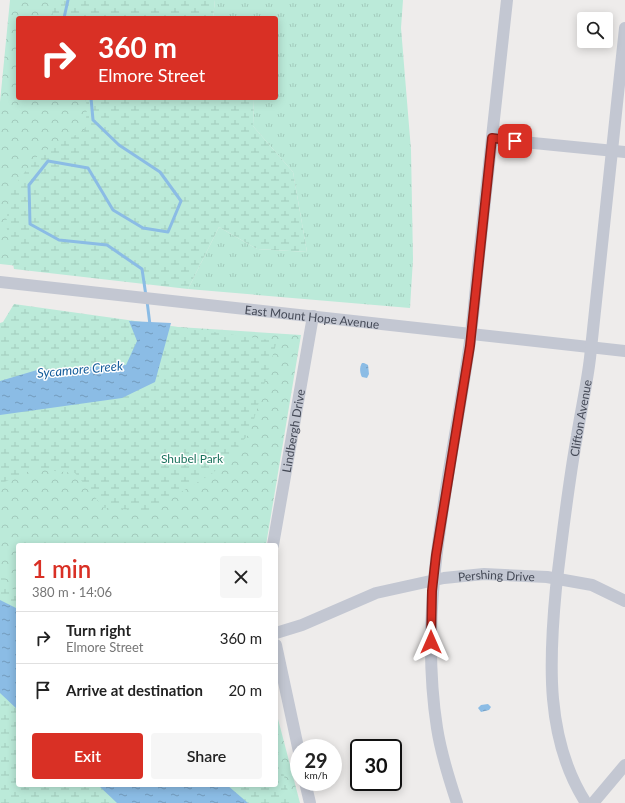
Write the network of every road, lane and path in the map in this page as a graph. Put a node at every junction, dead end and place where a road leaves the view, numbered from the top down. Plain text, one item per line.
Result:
1 (507, 0) edge
2 (625, 28) edge
3 (492, 138) junction
4 (612, 151) junction
5 (625, 152) edge
6 (0, 282) edge
7 (312, 316) junction
8 (470, 334) junction
9 (591, 347) junction
10 (625, 351) edge
11 (273, 543) edge
12 (557, 578) junction
13 (433, 580) junction
14 (625, 601) edge
15 (278, 632) edge
16 (278, 654) edge
17 (296, 739) edge
18 (625, 765) edge
19 (307, 791) edge
20 (310, 803) edge
21 (457, 803) edge
22 (586, 803) edge
23 (593, 803) edge

1 - 3 street
2 - 4 street, Clifton Avenue
3 - 4 street
3 - 8 street
4 - 5 street
4 - 9 street, Clifton Avenue
6 - 7 street, East Mount Hope Avenue
7 - 8 street, East Mount Hope Avenue
7 - 11 street, Lindbergh Drive
8 - 9 street, East Mount Hope Avenue
8 - 13 street
9 - 10 street, East Mount Hope Avenue
9 - 12 street, Clifton Avenue
12 - 13 street, Pershing Drive
12 - 14 street, Pershing Drive
12 - 22 street, Clifton Avenue
13 - 15 street, Pershing Drive
13 - 21 street
16 - 17 street
18 - 23 street
19 - 20 street

